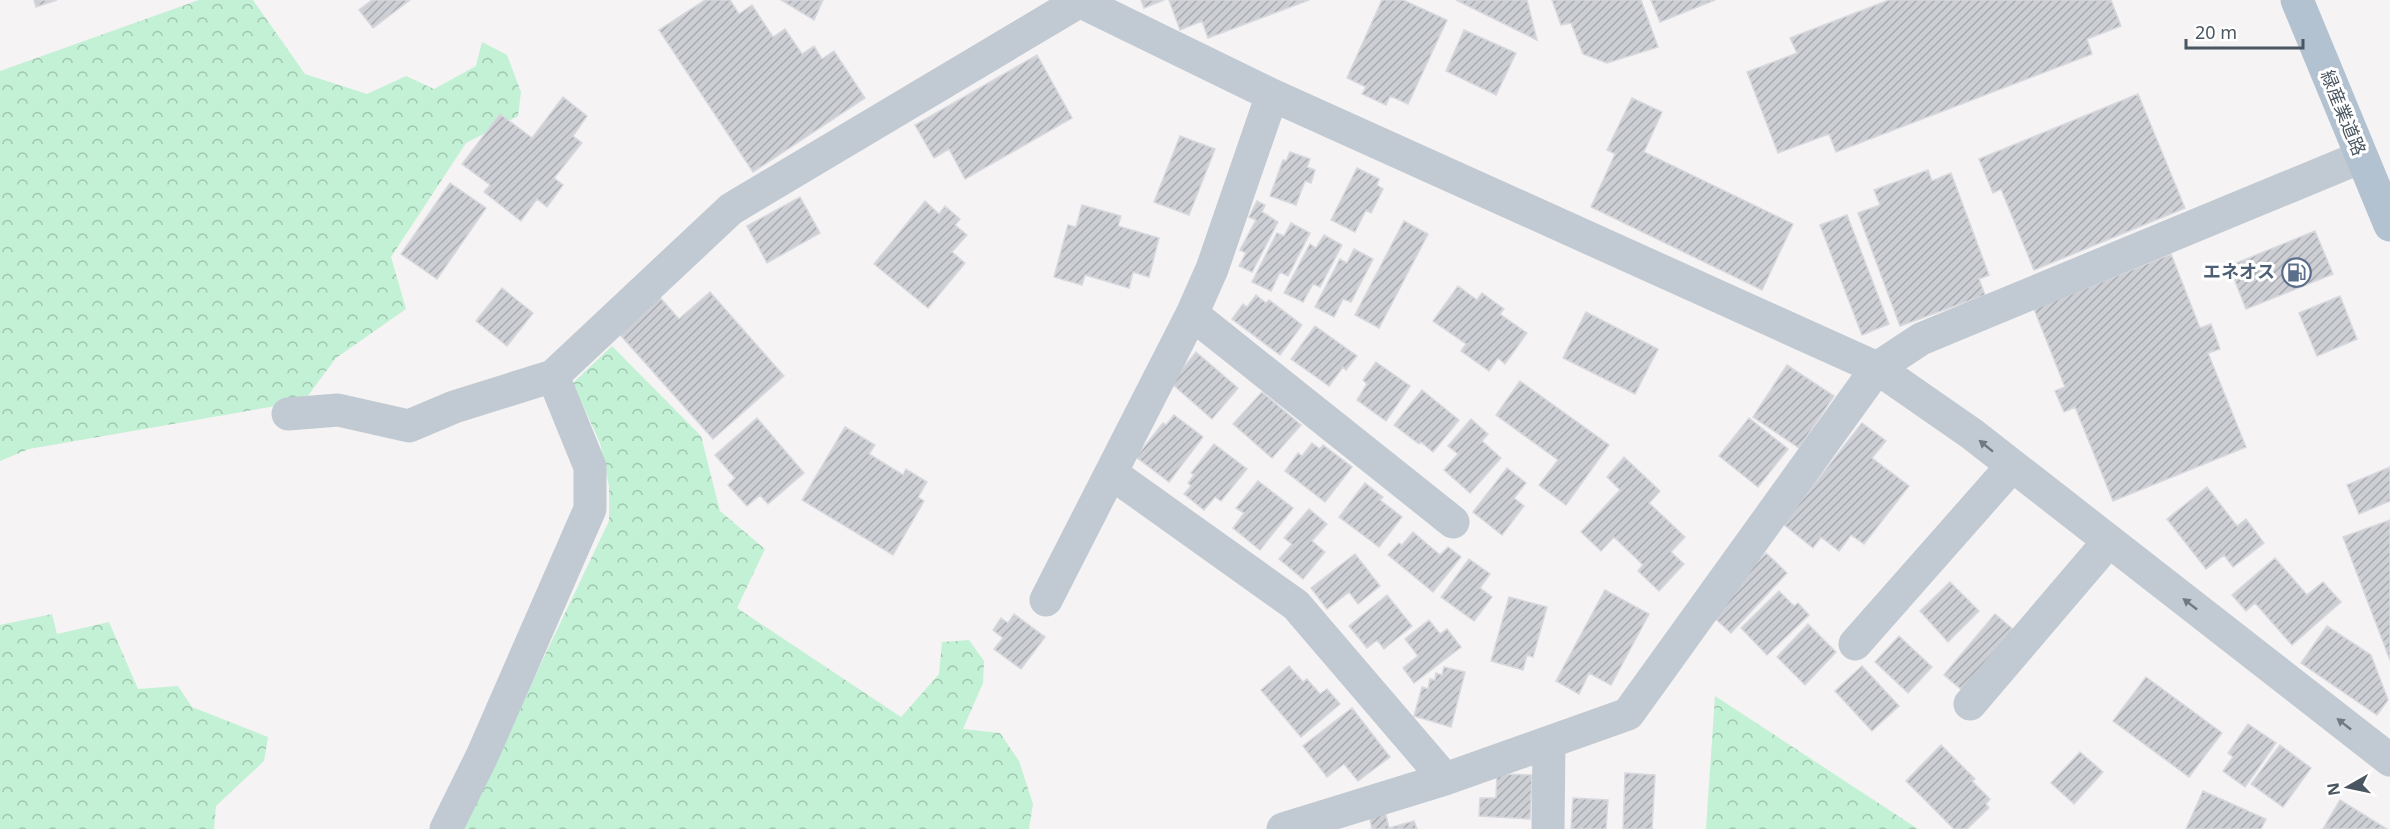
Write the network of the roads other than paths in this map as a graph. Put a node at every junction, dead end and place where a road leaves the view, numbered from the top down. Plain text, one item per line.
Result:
1 (2297, 0) edge
2 (1078, 1) edge
3 (1272, 94) junction
4 (2361, 157) junction
5 (2390, 225) edge
6 (1192, 314) junction
7 (1877, 368) junction
8 (553, 376) junction
9 (288, 414) dead end
10 (2012, 466) junction
11 (1111, 473) junction
12 (1453, 522) dead end
13 (2109, 541) junction
14 (1046, 600) dead end
15 (1855, 644) dead end
16 (1971, 704) dead end
17 (1549, 743) junction
18 (2390, 760) edge
19 (1444, 779) junction
20 (446, 829) edge
21 (1283, 829) edge
22 (1548, 829) edge

1 - 4 main road, 緑産業道路
2 - 3 street
2 - 8 street
3 - 6 street
3 - 7 street
4 - 5 main road, 緑産業道路
4 - 7 street
6 - 11 street
6 - 12 street
10 -> 7 street
7 - 17 street
8 - 9 street
8 - 20 street
10 - 13 street
10 - 15 street
11 - 14 street
11 - 19 street
13 - 16 street
18 -> 13 street
17 - 19 street
17 - 22 street
19 - 21 street

